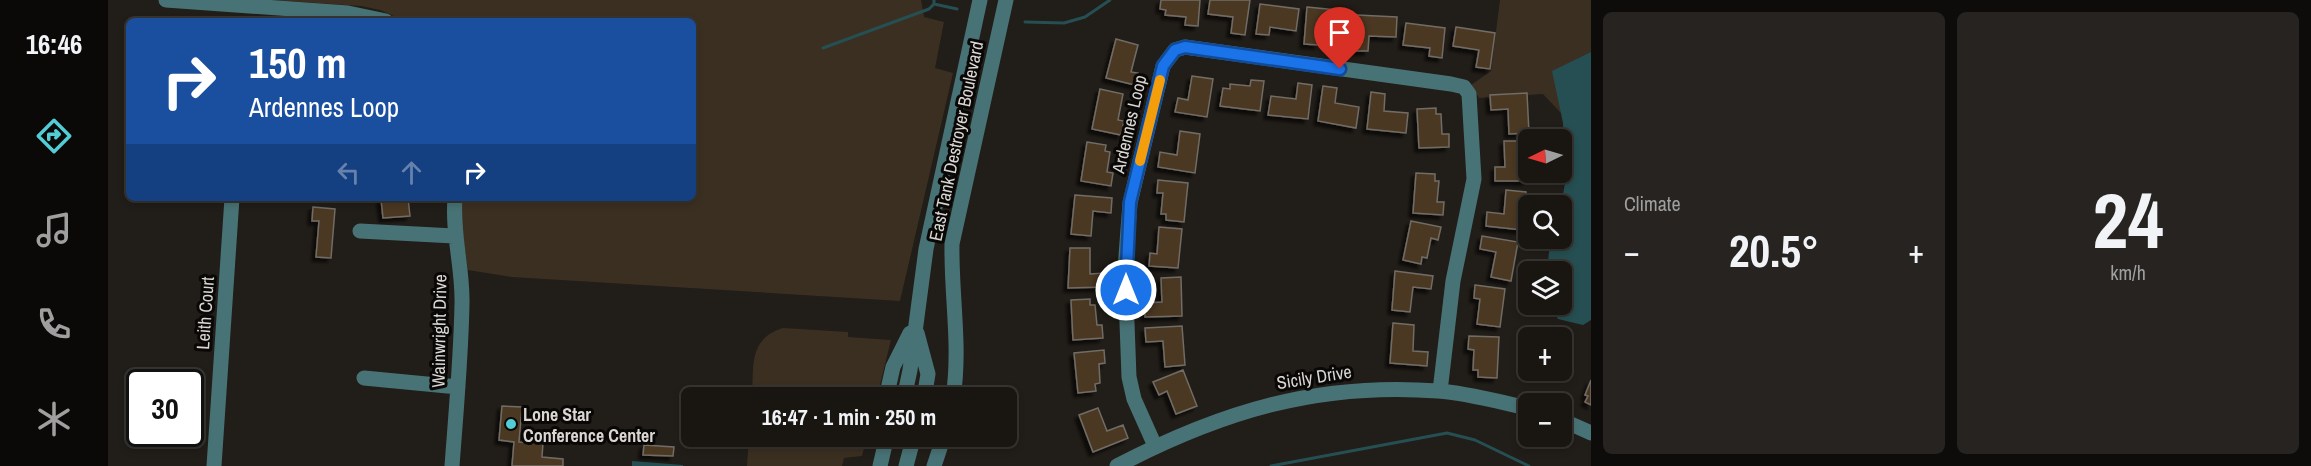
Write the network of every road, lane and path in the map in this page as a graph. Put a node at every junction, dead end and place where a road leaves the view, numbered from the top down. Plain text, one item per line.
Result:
1 (166, 0) edge
2 (980, 0) edge
3 (1006, 0) edge
4 (245, 2) edge
5 (244, 18) edge
6 (372, 18) edge
7 (232, 201) edge
8 (454, 201) edge
9 (360, 231) dead end
10 (454, 236) junction
11 (914, 325) junction
12 (364, 378) dead end
13 (458, 387) junction
14 (888, 387) edge
15 (899, 387) edge
16 (906, 387) edge
17 (916, 387) edge
18 (926, 387) edge
19 (954, 387) edge
20 (1440, 391) junction
21 (1518, 406) edge
22 (1572, 424) edge
23 (1591, 433) edge
24 (1155, 446) junction
25 (874, 447) edge
26 (884, 447) edge
27 (892, 447) edge
28 (902, 447) edge
29 (911, 447) edge
30 (940, 447) edge
31 (214, 466) edge
32 (452, 466) edge
33 (870, 466) edge
34 (880, 466) edge
35 (888, 466) edge
36 (897, 466) edge
37 (906, 466) edge
38 (934, 466) edge
39 (1117, 466) edge

1 - 4 street
2 - 11 street, East Tank Destroyer Boulevard
3 - 19 street, East Tank Destroyer Boulevard
4 - 5 street
4 - 6 street
7 - 31 street, Leith Court
8 - 10 street, Wainwright Drive
9 - 10 street
10 - 13 street, Wainwright Drive
11 - 14 street
11 - 15 street
11 - 16 street
11 - 17 street
11 - 18 street
12 - 13 street
13 - 32 street, Wainwright Drive
20 - 21 street, Sicily Drive
20 - 24 street, Sicily Drive
20 - 24 street, Ardennes Loop
22 - 23 street
24 - 39 street, Sicily Drive
25 - 33 street
26 - 34 street
27 - 35 street
28 - 36 street
29 - 37 street
30 - 38 street

